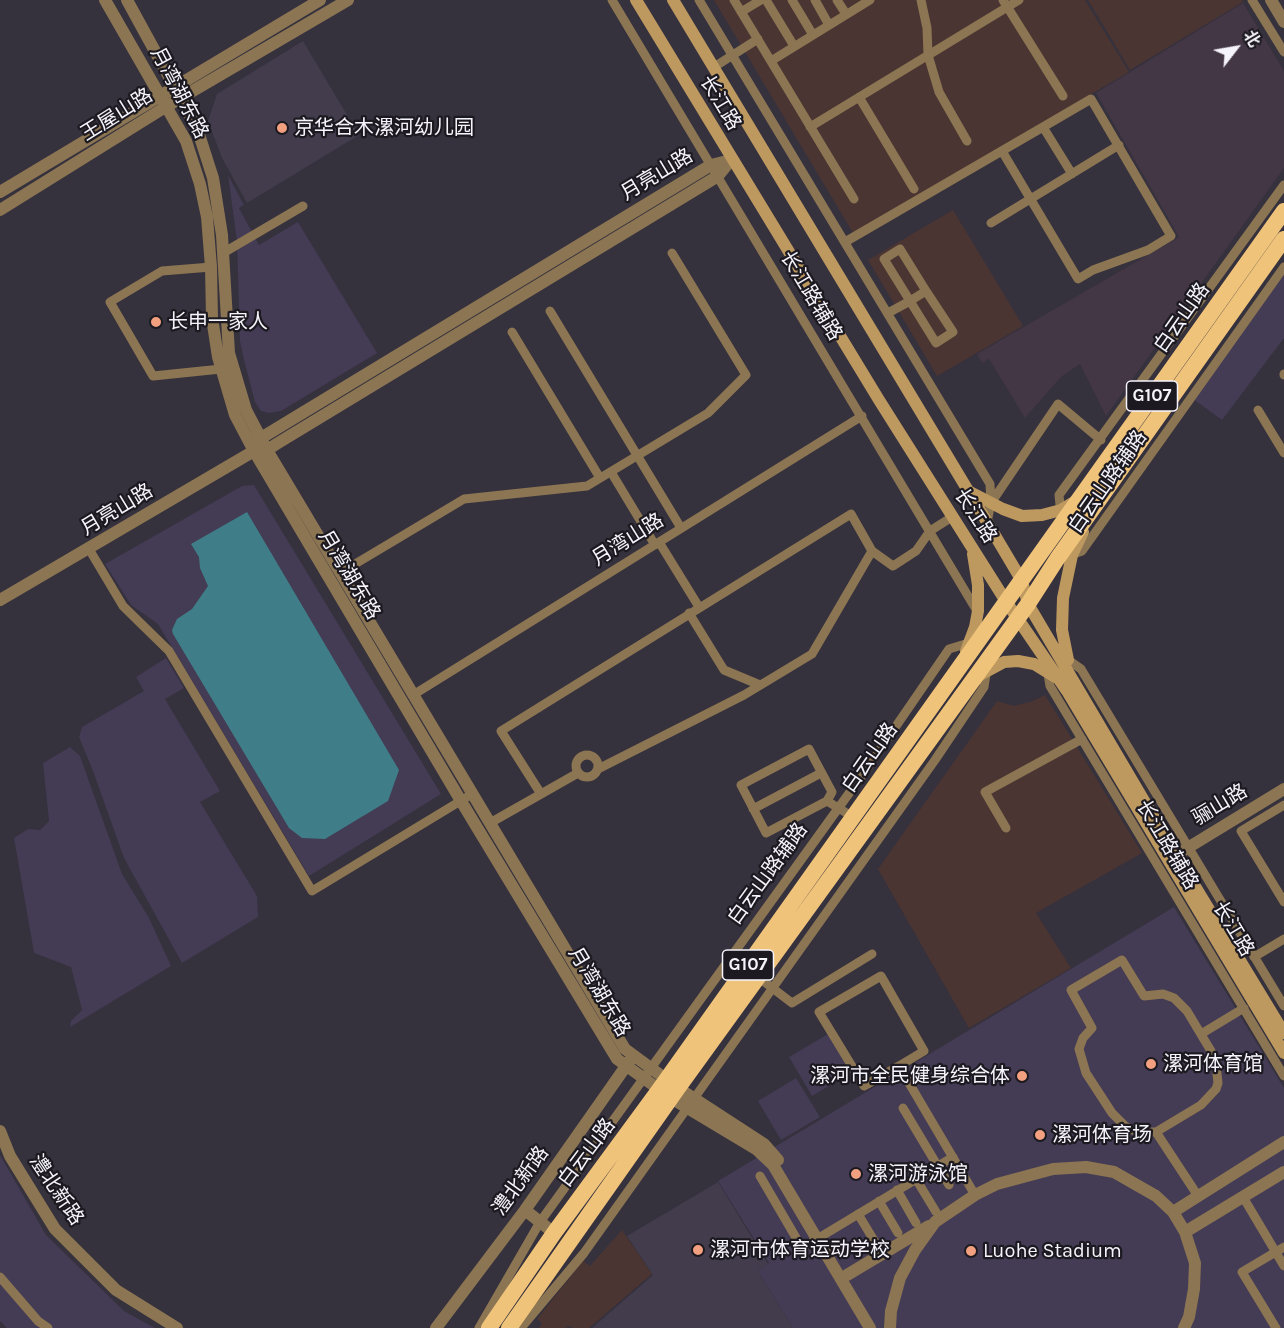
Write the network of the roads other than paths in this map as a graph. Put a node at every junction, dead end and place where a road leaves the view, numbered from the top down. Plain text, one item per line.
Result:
1 (105, 0) edge
2 (127, 0) edge
3 (320, 0) edge
4 (348, 0) edge
5 (612, 0) edge
6 (636, 0) edge
7 (673, 0) edge
8 (699, 0) edge
9 (734, 0) edge
10 (761, 0) edge
11 (766, 0) edge
12 (792, 0) edge
13 (815, 0) edge
14 (837, 0) edge
15 (1019, 0) edge
16 (1252, 0) edge
17 (1271, 0) edge
18 (865, 1) edge
19 (922, 2) edge
20 (1005, 4) edge
21 (741, 12) junction
22 (846, 14) junction
23 (1284, 22) edge
24 (829, 25) junction
25 (813, 35) junction
26 (758, 39) junction
27 (794, 46) junction
28 (1284, 52) edge
29 (732, 55) junction
30 (928, 55) junction
31 (771, 61) junction
32 (714, 67) junction
33 (178, 93) junction
34 (1062, 96) dead end
35 (859, 97) junction
36 (164, 100) junction
37 (1043, 126) junction
38 (810, 127) junction
39 (967, 141) dead end
40 (1119, 145) junction
41 (1002, 151) junction
42 (731, 160) junction
43 (711, 165) junction
44 (1072, 174) junction
45 (718, 176) junction
46 (1284, 185) edge
47 (914, 189) dead end
48 (0, 192) edge
49 (854, 199) dead end
50 (1030, 199) junction
51 (303, 206) dead end
52 (0, 210) edge
53 (1284, 211) edge
54 (991, 223) dead end
55 (1284, 239) edge
56 (845, 242) junction
57 (223, 253) junction
58 (672, 253) dead end
59 (212, 267) junction
60 (1284, 267) edge
61 (926, 291) junction
62 (910, 301) junction
63 (550, 311) dead end
64 (888, 313) junction
65 (512, 332) dead end
66 (221, 369) junction
67 (1258, 410) dead end
68 (862, 416) junction
69 (261, 438) junction
70 (1101, 440) junction
71 (267, 450) junction
72 (254, 451) junction
73 (1284, 453) edge
74 (637, 456) junction
75 (611, 472) junction
76 (600, 478) junction
77 (967, 489) junction
78 (991, 503) junction
79 (952, 516) junction
80 (1061, 517) junction
81 (987, 522) junction
82 (681, 528) junction
83 (930, 531) junction
84 (657, 543) junction
85 (971, 547) junction
86 (89, 549) junction
87 (872, 551) junction
88 (1065, 557) junction
89 (340, 573) junction
90 (1022, 581) junction
91 (0, 600) edge
92 (699, 607) junction
93 (1017, 608) junction
94 (978, 611) junction
95 (689, 613) junction
96 (1063, 655) junction
97 (980, 657) junction
98 (1047, 666) junction
99 (1064, 676) junction
100 (760, 685) junction
101 (413, 695) junction
102 (1082, 739) junction
103 (598, 769) junction
104 (821, 772) junction
105 (578, 773) junction
106 (1284, 789) edge
107 (472, 794) junction
108 (541, 794) junction
109 (460, 801) junction
110 (827, 801) junction
111 (1284, 805) edge
112 (838, 808) junction
113 (753, 809) junction
114 (853, 817) junction
115 (490, 823) junction
116 (1006, 828) dead end
117 (1188, 846) junction
118 (1176, 855) junction
119 (1284, 902) edge
120 (1284, 939) edge
121 (872, 954) dead end
122 (1254, 957) junction
123 (758, 977) junction
124 (773, 988) junction
125 (1284, 1006) edge
126 (1244, 1008) junction
127 (1284, 1033) edge
128 (1201, 1034) junction
129 (1284, 1053) edge
130 (633, 1055) junction
131 (626, 1066) junction
132 (899, 1066) junction
133 (652, 1068) junction
134 (1284, 1076) edge
135 (645, 1079) junction
136 (669, 1089) junction
137 (691, 1104) junction
138 (903, 1108) dead end
139 (0, 1131) edge
140 (1156, 1132) junction
141 (1284, 1142) edge
142 (953, 1157) junction
143 (938, 1166) junction
144 (1284, 1172) edge
145 (760, 1176) dead end
146 (916, 1179) junction
147 (949, 1185) dead end
148 (897, 1190) junction
149 (975, 1195) junction
150 (1198, 1196) junction
151 (1243, 1197) junction
152 (879, 1201) junction
153 (525, 1210) junction
154 (1173, 1212) junction
155 (858, 1214) junction
156 (935, 1217) junction
157 (540, 1222) junction
158 (916, 1222) dead end
159 (554, 1233) junction
160 (898, 1233) dead end
161 (1185, 1233) junction
162 (820, 1237) junction
163 (878, 1247) dead end
164 (1280, 1249) edge
165 (1284, 1266) edge
166 (847, 1275) junction
167 (0, 1277) edge
168 (48, 1328) edge
169 (177, 1328) edge
170 (436, 1328) edge
171 (479, 1328) edge
172 (489, 1328) edge
173 (509, 1328) edge
174 (521, 1328) edge
175 (870, 1328) edge
176 (876, 1328) edge
177 (890, 1328) edge
178 (1184, 1328) edge
179 (1275, 1328) edge

1 - 36 street, 月湾湖东路
2 - 33 street, 月湾湖东路
3 - 33 street, 王屋山路
4 - 33 street, 王屋山路
5 - 43 street, 长江路辅路
6 - 42 main road, 长江路
7 - 32 main road, 长江路
8 - 29 street
9 - 21 street
10 - 21 street
11 - 27 street
12 - 25 street
13 - 24 street
14 - 22 street
15 - 20 street
16 - 28 street
17 - 23 street
18 - 22 street
19 - 30 street
20 - 30 street
20 - 34 street
21 - 26 street
22 - 24 street
24 - 25 street
25 - 27 street
26 - 29 street
26 - 31 street
27 - 31 street
29 - 32 street
29 - 56 street
30 - 35 street
30 - 39 street
31 - 38 street
32 - 77 main road, 长江路
33 - 36 street, 王屋山路
33 - 57 street, 月湾湖东路
35 - 38 street
35 - 47 street
36 - 48 street, 王屋山路
36 - 52 street, 王屋山路
36 - 59 street, 月湾湖东路
37 - 40 street
37 - 41 street
37 - 44 street
38 - 49 street
40 - 44 street
40 - 50 street
41 - 50 street
41 - 56 street
42 - 43 street, 月亮山路
42 - 45 street, 月亮山路
42 - 79 main road, 长江路
43 - 45 street, 长江路辅路
43 - 69 street, 月亮山路
44 - 50 street
45 - 68 street, 长江路辅路
45 - 71 street, 月亮山路
46 - 70 street, 白云山路辅路
50 - 54 street
51 - 57 street
53 - 80 highway, 白云山路 / G107
55 - 88 highway, 白云山路 / G107
56 - 64 street
57 - 69 street, 月湾湖东路
58 - 74 street
59 - 66 street, 月湾湖东路
59 - 66 street
60 - 88 street, 白云山路辅路
61 - 62 street
61 - 62 street
61 - 62 street
62 - 64 street
63 - 74 street
64 - 78 street
65 - 76 street
66 - 72 street, 月湾湖东路
67 - 73 street
68 - 82 street, 月湾山路
68 - 83 street, 长江路辅路
69 - 71 street, 月湾湖东路
69 - 72 street
70 - 78 street
70 - 80 street, 白云山路辅路
71 - 72 street, 月亮山路
71 - 89 street, 月湾湖东路
72 - 86 street, 月亮山路
72 - 109 street, 月湾湖东路
74 - 75 street
74 - 82 street
75 - 76 street
75 - 84 street
76 - 89 street
77 - 78 main road
77 - 81 main road, 长江路
78 - 80 main road
78 - 81 street
79 - 83 street
79 - 85 main road, 长江路
80 - 90 highway, 白云山路 / G107
81 - 90 main road, 长江路
82 - 84 street, 月湾山路
83 - 87 street
83 - 94 street, 长江路辅路
84 - 92 street
84 - 101 street, 月湾山路
85 - 93 main road, 长江路
85 - 94 main road
86 - 91 street, 月亮山路
86 - 109 street
87 - 92 street
87 - 100 street
88 - 93 highway, 白云山路 / G107
88 - 96 main road
89 - 101 street, 月湾湖东路
90 - 93 highway, 白云山路 / G107
92 - 95 street
93 - 96 main road, 长江路
93 - 97 highway, 白云山路 / G107
93 - 98 main road, 长江路
94 - 97 main road
95 - 100 street
95 - 108 street
96 - 99 main road
96 - 117 street, 长江路辅路
97 - 98 main road
97 - 112 street, 白云山路辅路
97 - 114 highway, 白云山路 / G107
97 - 123 highway, 白云山路 / G107
97 - 124 street
98 - 99 main road
98 - 102 street, 长江路辅路
99 - 118 main road, 长江路
99 - 129 main road, 长江路
100 - 103 street
101 - 107 street, 月湾湖东路
102 - 116 street
102 - 126 street, 长江路辅路
103 - 105 street
103 - 105 street
104 - 110 street
104 - 113 street
104 - 113 street
105 - 108 street
106 - 117 street, 骊山路
107 - 109 street
107 - 115 street, 月湾湖东路
108 - 115 street
109 - 131 street, 月湾湖东路
110 - 112 street
110 - 113 street
111 - 119 street
112 - 114 street
112 - 133 street, 白云山路辅路
114 - 136 highway, 白云山路 / G107
115 - 130 street, 月湾湖东路
117 - 118 street, 骊山路
117 - 122 street, 长江路辅路
118 - 127 main road, 长江路
120 - 122 street
121 - 124 street
122 - 125 street, 长江路辅路
123 - 124 street
123 - 136 highway, 白云山路 / G107
124 - 137 street
126 - 128 street
126 - 134 street, 长江路辅路
128 - 140 street
128 - 140 street
130 - 131 street, 澧北新路
130 - 133 street, 月湾湖东路
131 - 135 street, 月湾湖东路
131 - 153 street, 澧北新路
132 - 132 street
132 - 142 street
133 - 135 street, 白云山路辅路
133 - 136 street, 月湾湖东路
135 - 136 street, 月湾湖东路
135 - 157 street, 白云山路辅路
136 - 137 street, 月湾湖东路
136 - 159 highway, 白云山路 / G107
136 - 173 highway, 白云山路 / G107
137 - 162 street, 月湾湖东路
137 - 174 street
138 - 143 street
139 - 169 street, 澧北新路
140 - 150 street
141 - 150 street
142 - 143 street
142 - 149 street
143 - 146 street
143 - 147 street
144 - 151 street
145 - 162 street
146 - 148 street
146 - 156 street
148 - 152 street
148 - 158 street
149 - 154 street
149 - 156 street
150 - 154 street
151 - 161 street
151 - 164 street
152 - 155 street
152 - 160 street
153 - 157 street
153 - 170 street, 澧北新路
154 - 161 street
155 - 162 street
155 - 163 street
156 - 166 street
156 - 177 street
157 - 159 street
157 - 171 street, 白云山路辅路
159 - 172 highway, 白云山路 / G107
161 - 178 street
162 - 166 street
162 - 175 street
164 - 165 street
164 - 179 street
166 - 176 street
167 - 168 street

